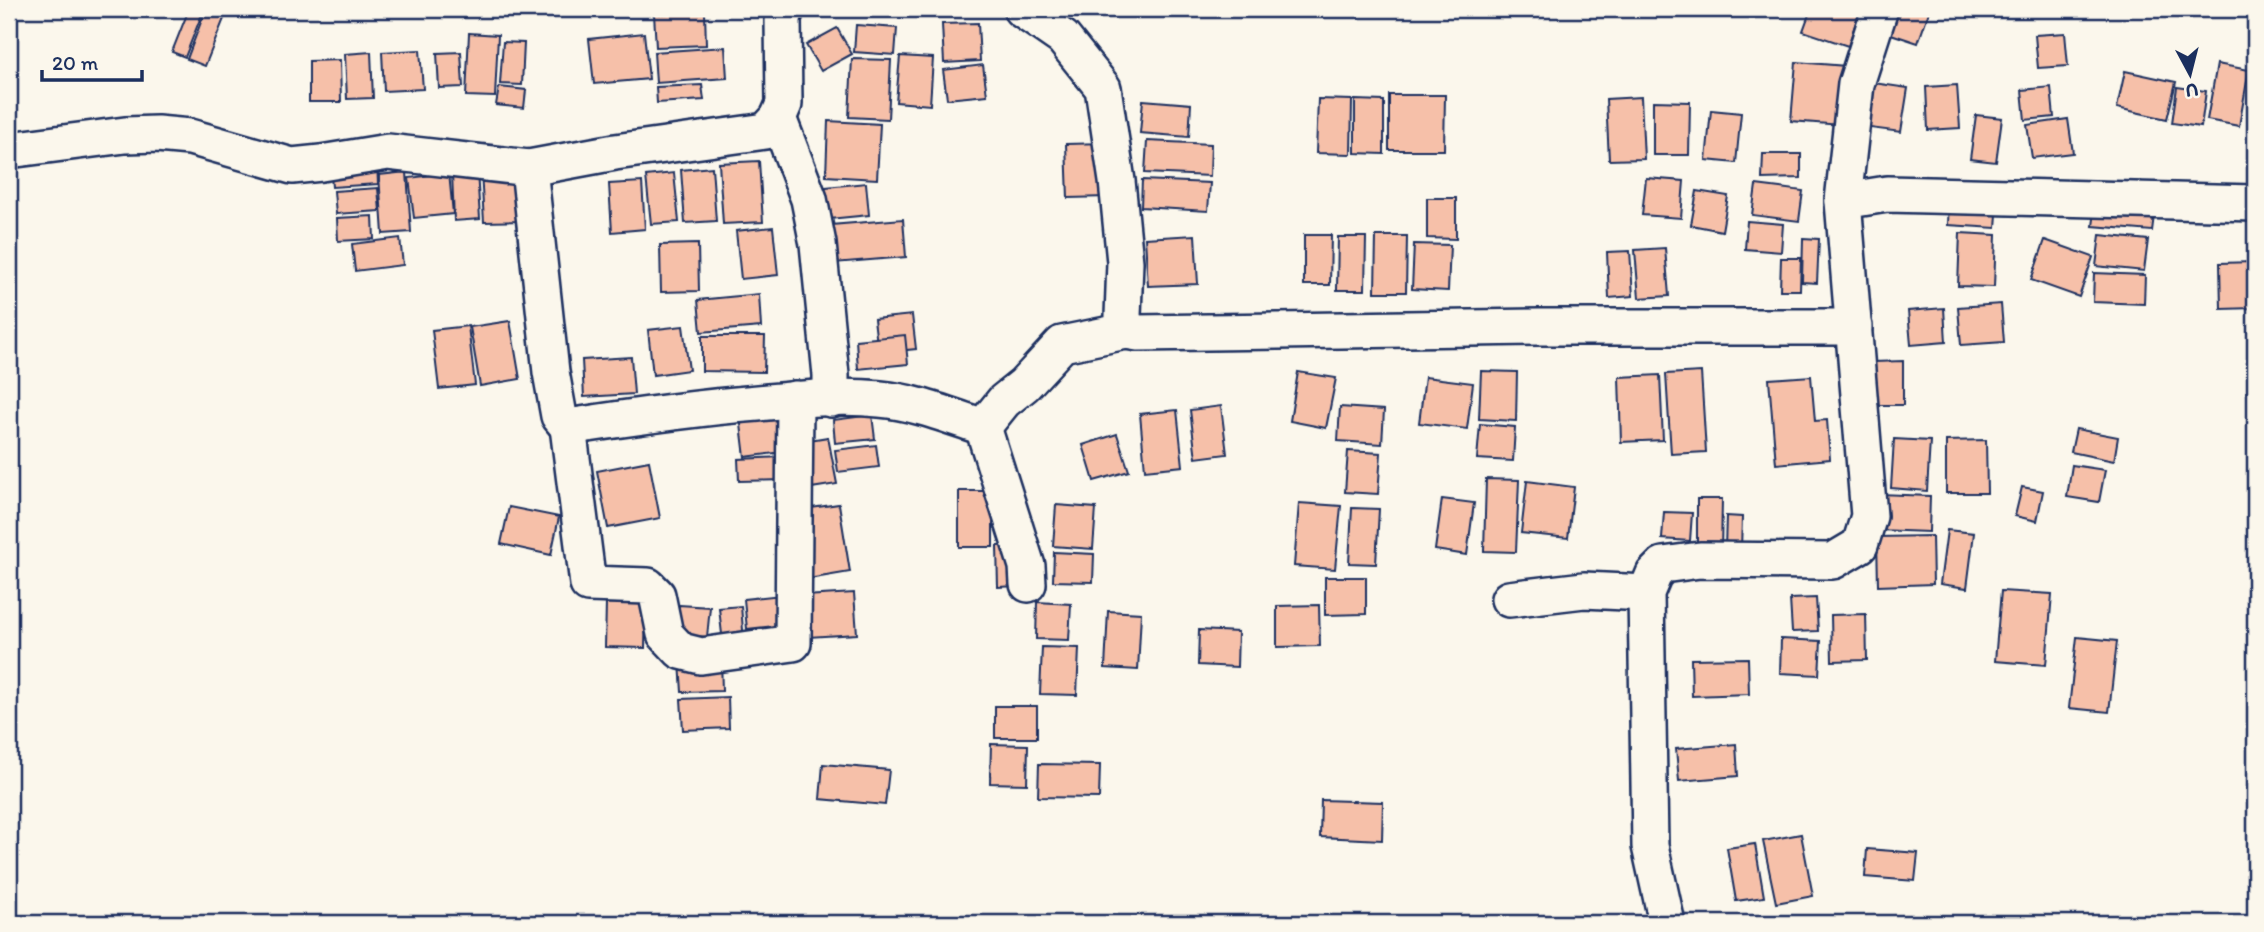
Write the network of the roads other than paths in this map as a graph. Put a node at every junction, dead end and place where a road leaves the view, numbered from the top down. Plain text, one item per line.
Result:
1 (786, 9) edge
2 (1021, 9) edge
3 (1880, 9) edge
4 (778, 118) junction
5 (9, 150) edge
6 (529, 168) junction
7 (1843, 201) junction
8 (2255, 203) edge
9 (1854, 327) junction
10 (1126, 331) junction
11 (795, 399) junction
12 (831, 399) junction
13 (568, 426) junction
14 (983, 427) junction
15 (1028, 584) dead end
16 (1646, 593) junction
17 (1509, 599) dead end
18 (1667, 923) edge

1 - 4 street
2 - 10 street
3 - 7 street
4 - 6 street
4 - 12 street
5 - 6 street
6 - 13 street
7 - 8 street
7 - 9 street
9 - 10 street
9 - 16 street
10 - 14 street
11 - 12 street
11 - 13 street
11 - 13 street
12 - 14 street
14 - 15 street
16 - 17 street
16 - 18 street

